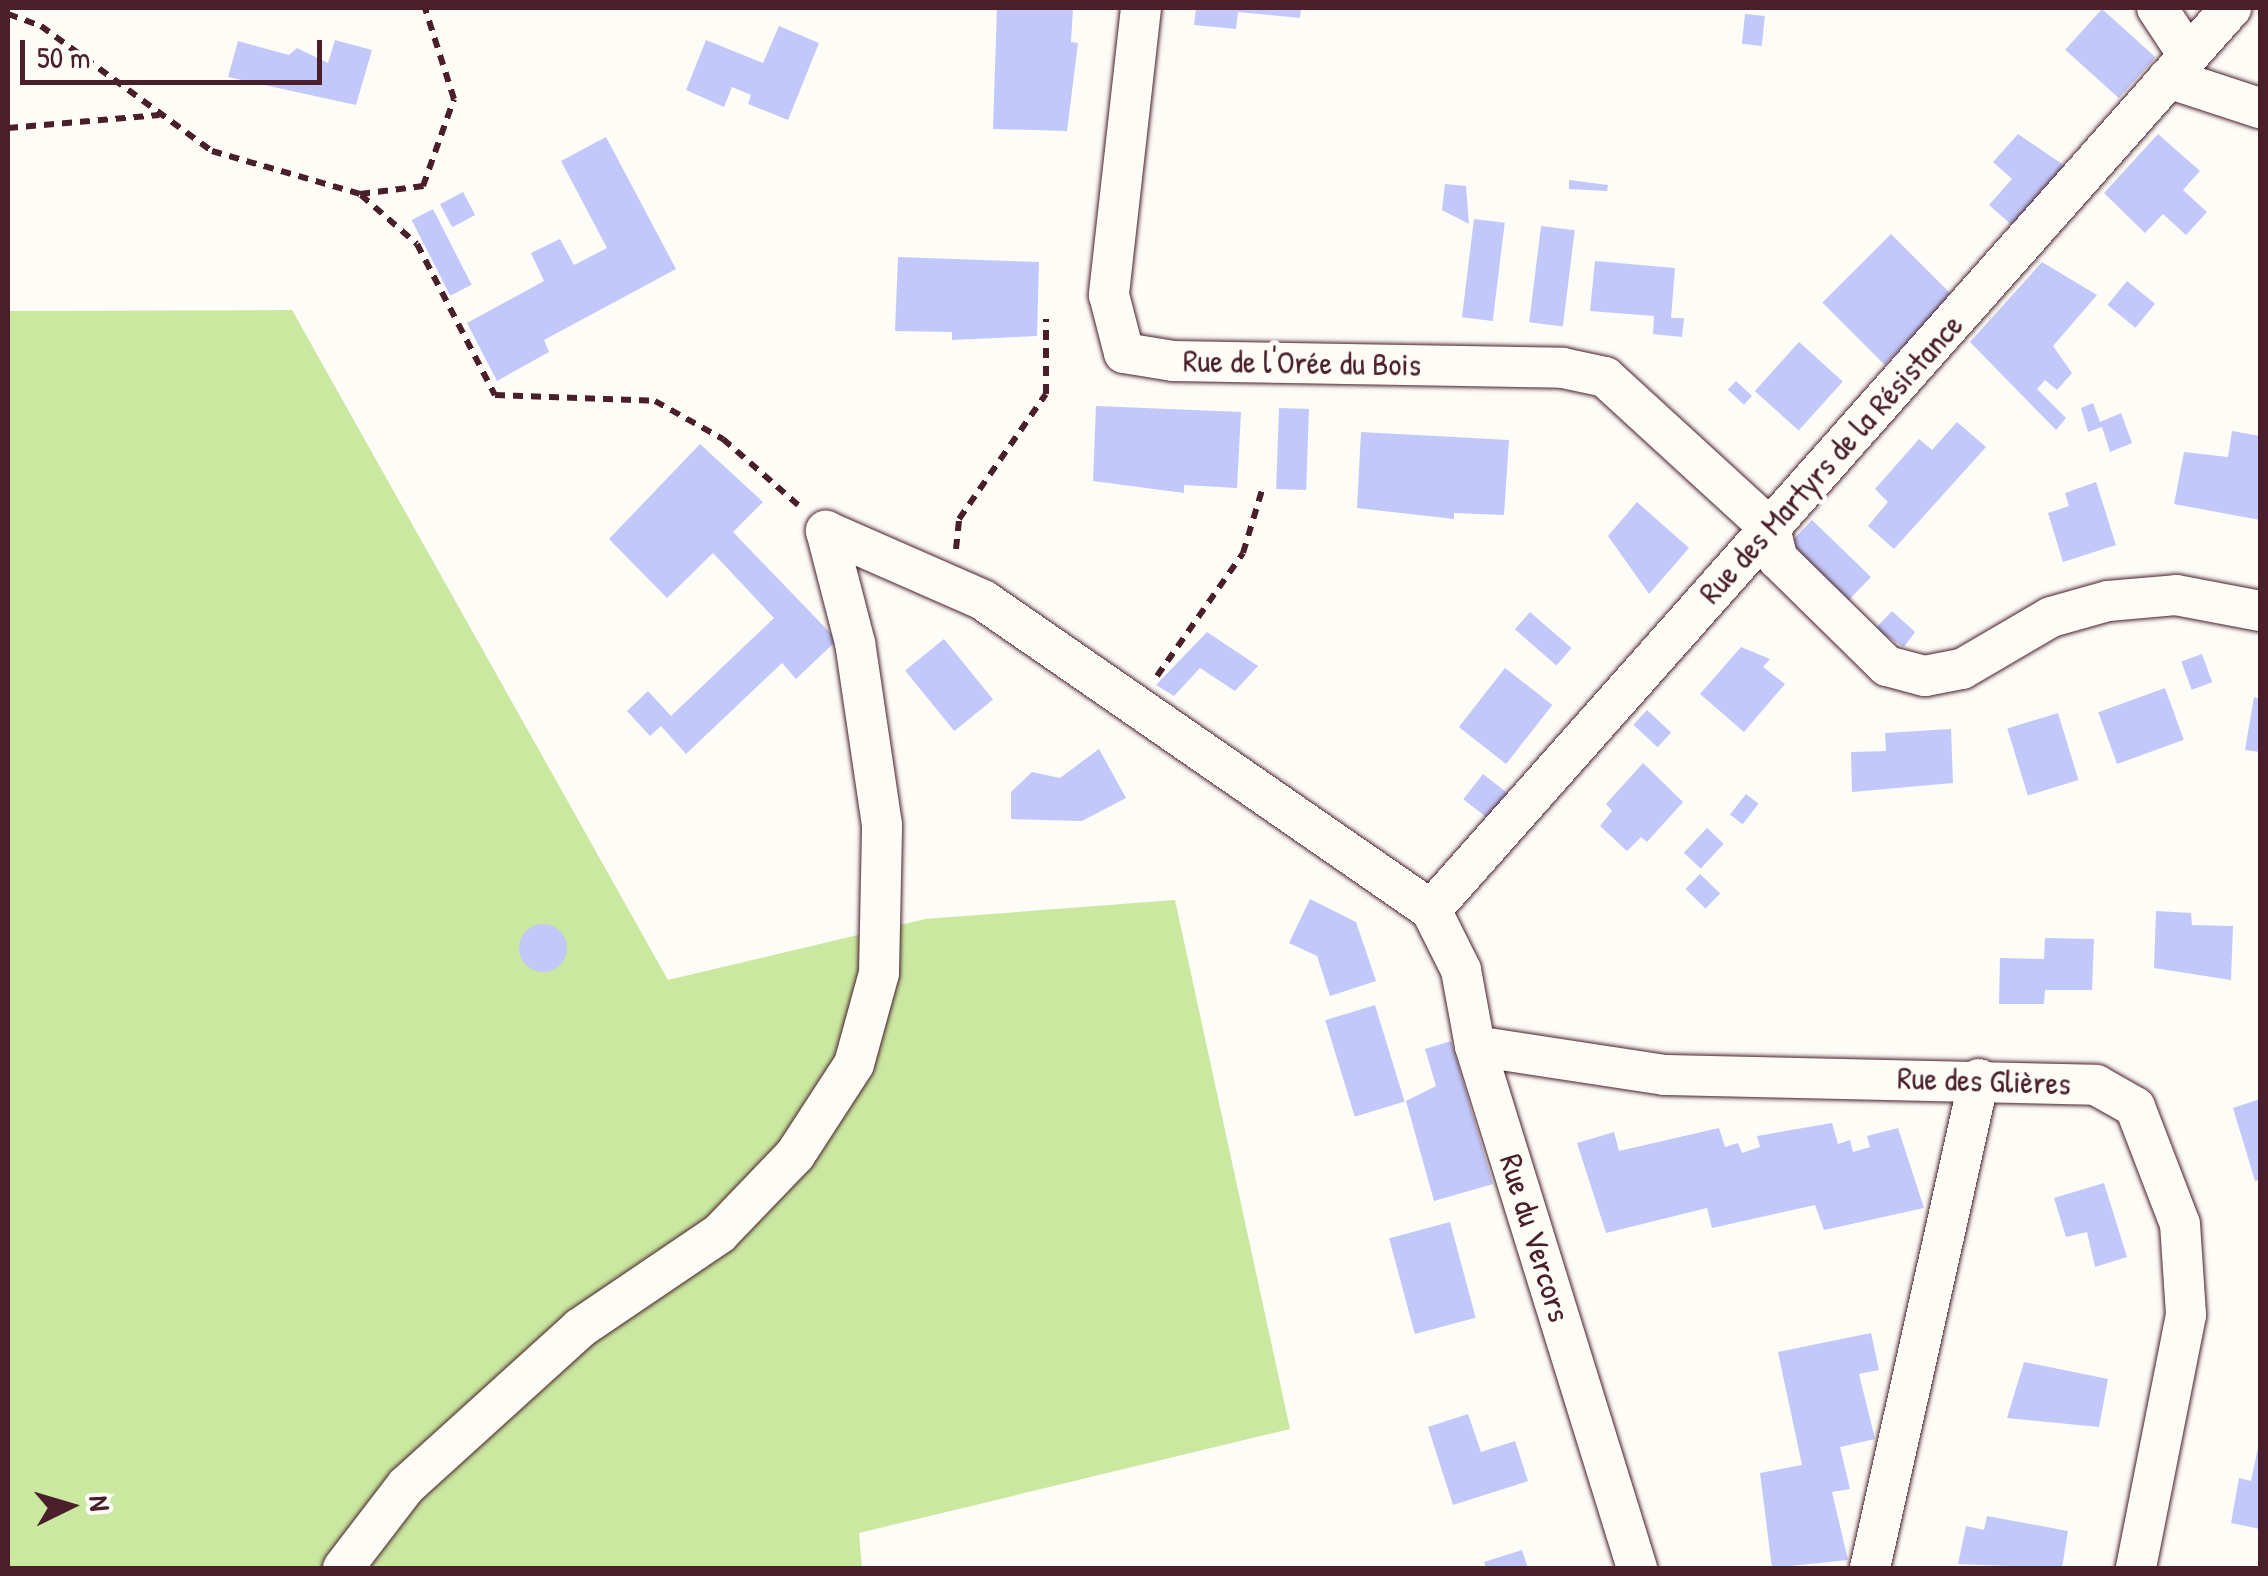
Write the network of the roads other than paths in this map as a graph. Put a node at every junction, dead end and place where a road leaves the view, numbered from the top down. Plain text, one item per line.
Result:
1 (1141, 8) edge
2 (2157, 8) edge
3 (2231, 8) edge
4 (2178, 67) junction
5 (2260, 108) edge
6 (1770, 528) junction
7 (2260, 611) edge
8 (1431, 910) junction
9 (1476, 1046) junction
10 (1979, 1079) junction
11 (343, 1568) edge
12 (1636, 1568) edge
13 (1870, 1568) edge
14 (2136, 1568) edge

1 - 6 street, Rue de l'Orée du Bois
2 - 4 street
3 - 4 street, Rue des Martyrs de la Résistance
4 - 5 street
4 - 6 street, Rue des Martyrs de la Résistance
6 - 7 street
6 - 8 street, Rue des Martyrs de la Résistance
8 - 9 street, Rue du Vercors
8 - 11 street
9 - 10 street, Rue des Glières
9 - 12 street, Rue du Vercors
10 - 13 street
10 - 14 street, Rue des Glières

